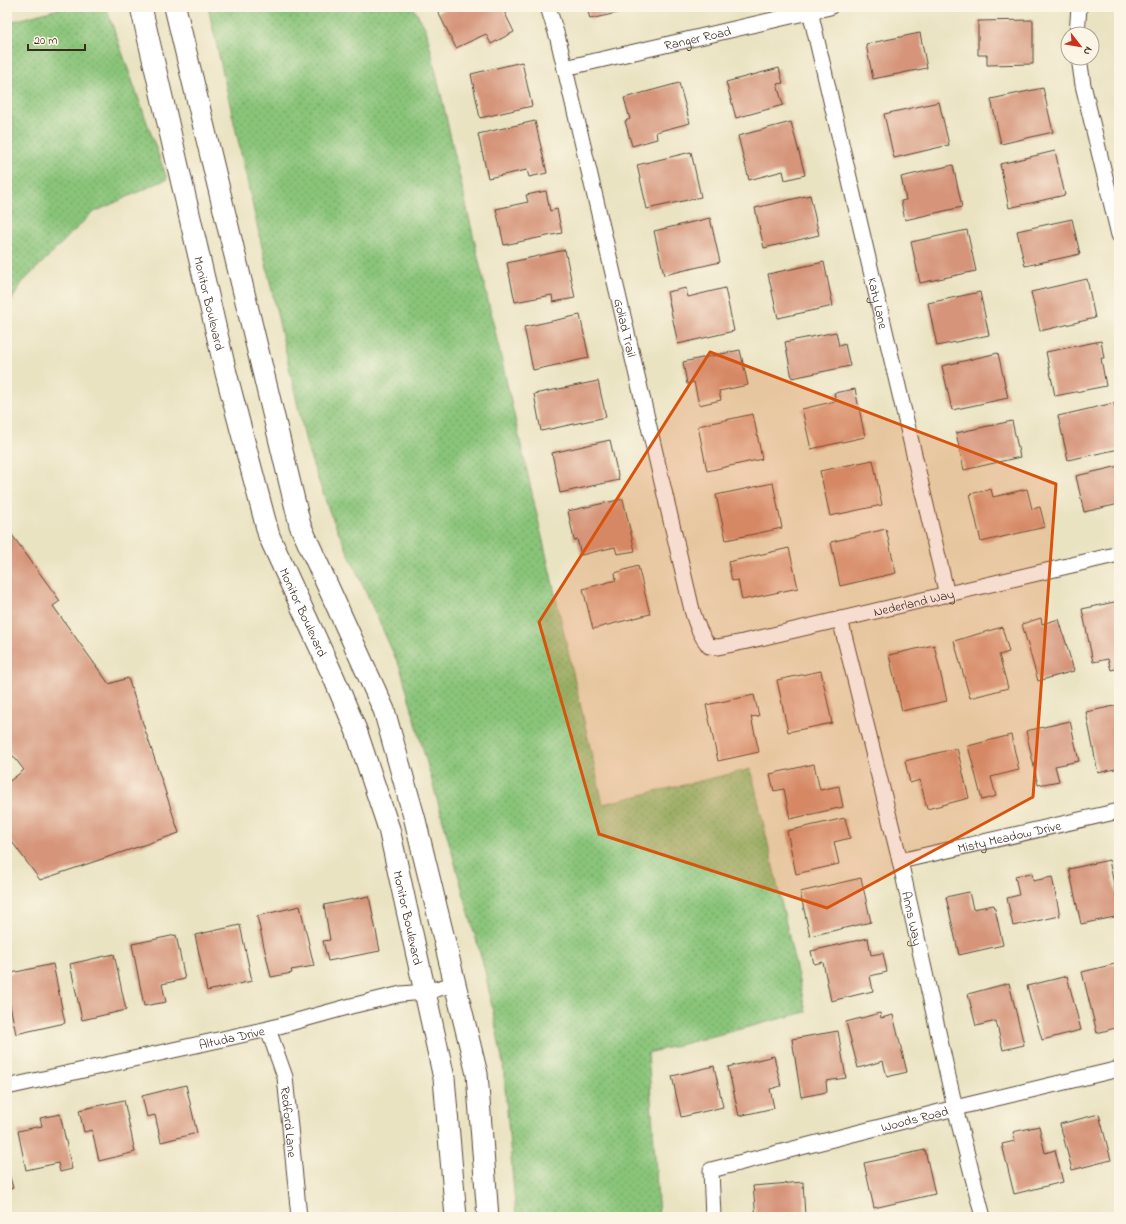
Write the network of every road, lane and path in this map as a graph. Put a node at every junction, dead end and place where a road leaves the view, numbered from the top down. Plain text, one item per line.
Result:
1 (141, 7) edge
2 (175, 7) edge
3 (548, 7) edge
4 (830, 7) edge
5 (1079, 7) edge
6 (810, 11) junction
7 (1078, 26) edge
8 (1080, 66) edge
9 (565, 68) junction
10 (1119, 235) edge
11 (1119, 554) edge
12 (947, 595) junction
13 (840, 619) junction
14 (709, 646) joint
15 (1119, 811) edge
16 (900, 860) junction
17 (455, 984) junction
18 (425, 992) junction
19 (268, 1029) junction
20 (1119, 1069) edge
21 (7, 1087) edge
22 (955, 1108) junction
23 (299, 1217) edge
24 (456, 1217) edge
25 (488, 1217) edge
26 (713, 1217) edge
27 (983, 1217) edge

1 - 18 street, Monitor Boulevard
2 - 17 street, Monitor Boulevard
3 - 9 street, Goliad Trail
4 - 6 street, Ranger Road
5 - 7 street
6 - 9 street, Ranger Road
6 - 12 street, Katy Lane
8 - 10 street
9 - 14 street, Goliad Trail
11 - 12 street, Nederland Way
12 - 13 street, Nederland Way
13 - 14 street, Nederland Way
13 - 16 street, Anns Way
15 - 16 street, Misty Meadow Drive
16 - 22 street, Anns Way
17 - 18 street, Altuda Drive
17 - 25 street, Monitor Boulevard
18 - 19 street, Altuda Drive
18 - 24 street, Monitor Boulevard
19 - 21 street, Altuda Drive
19 - 23 street, Redford Lane
20 - 22 street, Woods Road
22 - 26 street, Woods Road
22 - 27 street, Anns Way

